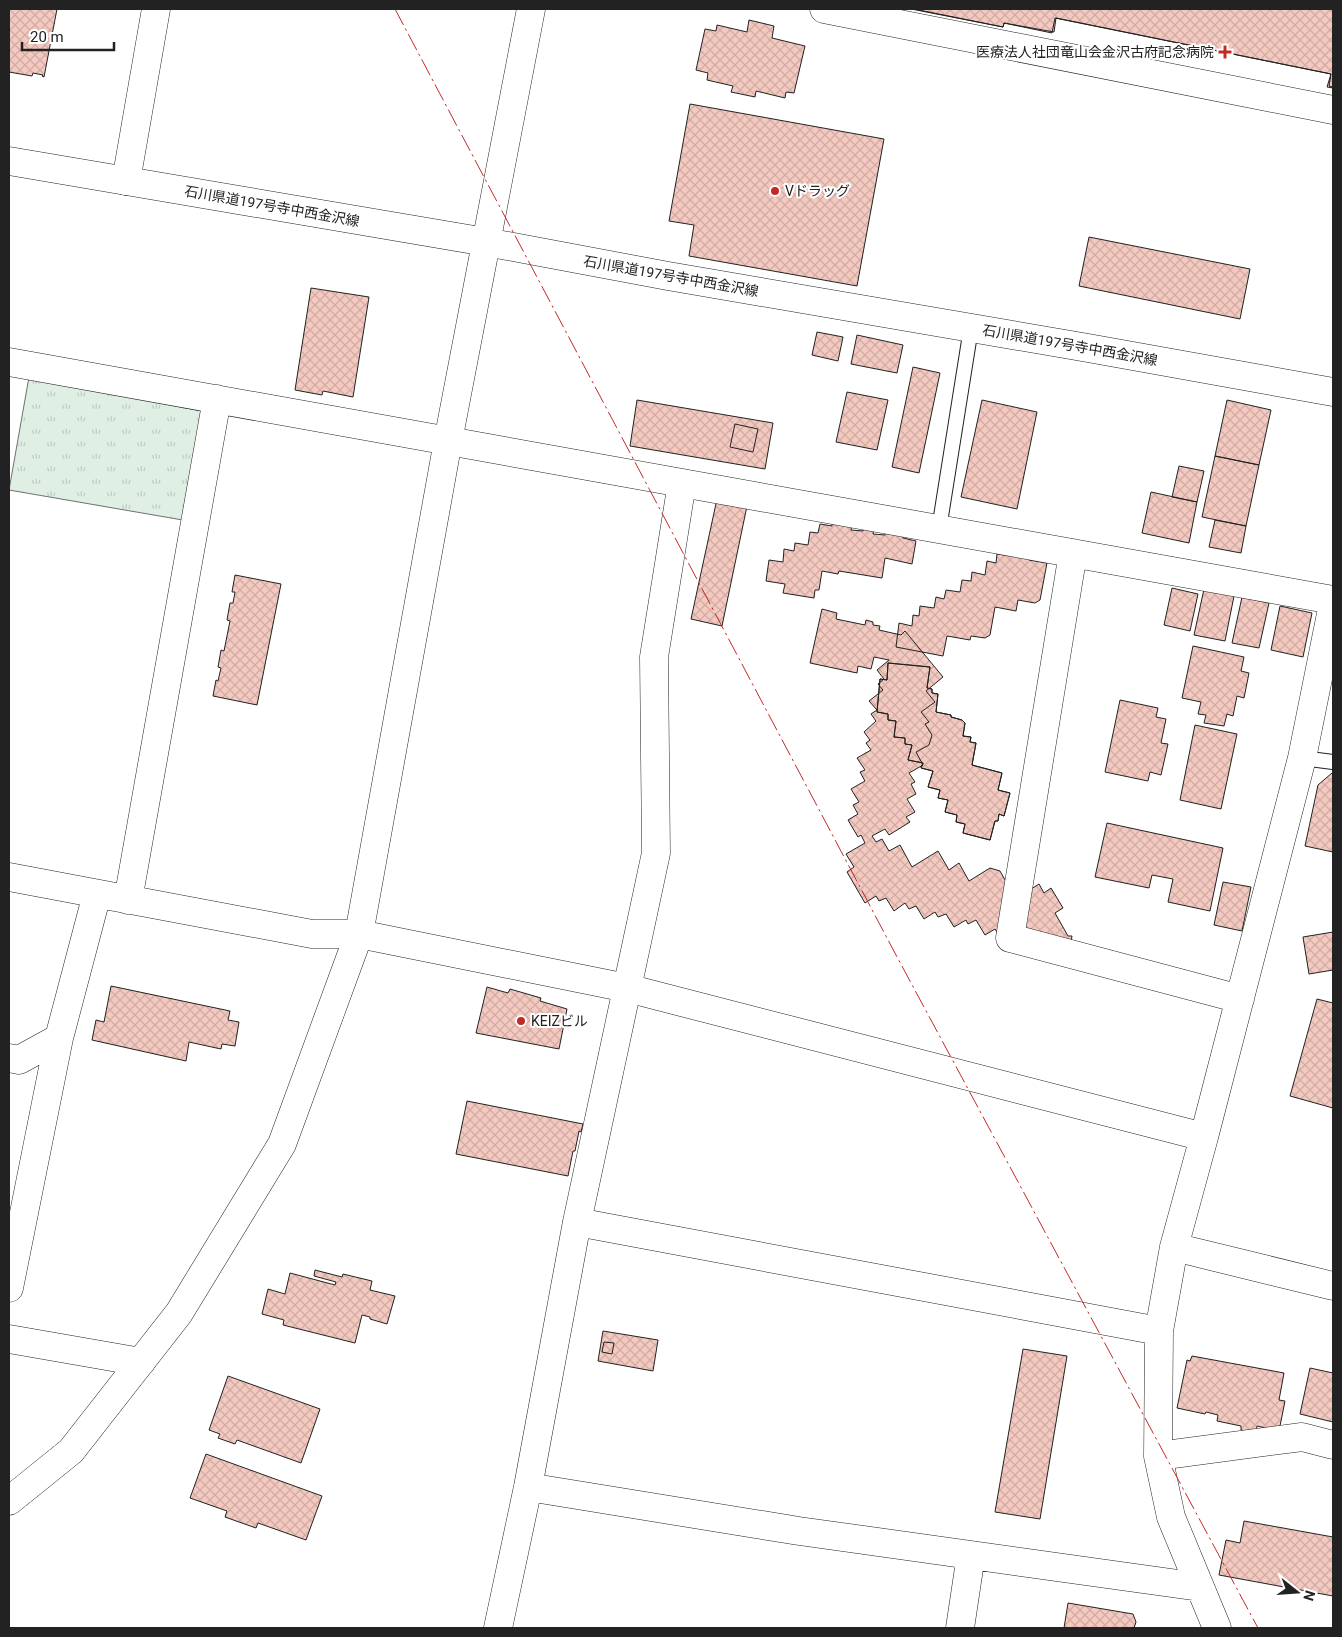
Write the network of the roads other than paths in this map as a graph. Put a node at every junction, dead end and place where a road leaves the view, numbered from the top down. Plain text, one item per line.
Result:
1 (156, 9) edge
2 (531, 9) edge
3 (824, 9) edge
4 (868, 13) edge
5 (1333, 110) edge
6 (9, 161) edge
7 (126, 181) junction
8 (486, 242) junction
9 (971, 328) junction
10 (9, 362) edge
11 (1333, 392) edge
12 (217, 399) junction
13 (448, 441) junction
14 (682, 483) junction
15 (939, 529) junction
16 (1073, 553) junction
17 (1333, 600) edge
18 (1333, 604) edge
19 (1302, 758) junction
20 (1333, 762) edge
21 (9, 877) edge
22 (97, 894) junction
23 (128, 900) junction
24 (359, 934) junction
25 (627, 988) junction
26 (1240, 999) junction
27 (59, 1038) junction
28 (9, 1058) edge
29 (1204, 1137) junction
30 (577, 1222) junction
31 (1174, 1247) junction
32 (1333, 1286) edge
33 (9, 1288) edge
34 (1159, 1330) junction
35 (9, 1339) edge
36 (141, 1362) junction
37 (1333, 1445) edge
38 (1158, 1456) junction
39 (528, 1487) junction
40 (9, 1501) edge
41 (971, 1555) junction
42 (1200, 1587) junction
43 (498, 1628) edge
44 (960, 1628) edge
45 (1217, 1628) edge

1 - 7 street
2 - 8 street
3 - 4 street
4 - 5 street
6 - 7 street, 石川県道197号寺中西金沢線
7 - 8 street, 石川県道197号寺中西金沢線
8 - 9 street, 石川県道197号寺中西金沢線
8 - 13 street
9 - 11 street, 石川県道197号寺中西金沢線
9 - 15 lane
10 - 12 street
12 - 13 street
12 - 23 street
13 - 14 street
13 - 24 street
14 - 15 street
14 - 25 street
15 - 16 street
16 - 17 street
16 - 26 street
18 - 19 street
19 - 20 lane
19 - 26 street
21 - 22 street
22 - 23 street
22 - 27 street
23 - 24 street
24 - 25 street
24 - 36 street
25 - 29 street
25 - 30 street
26 - 29 street
27 - 28 street
27 - 33 street
29 - 31 street
30 - 34 street
30 - 39 street
31 - 32 street
31 - 34 street
34 - 38 street
35 - 36 street
36 - 40 street
37 - 38 street
38 - 42 street
39 - 41 street
39 - 43 street
41 - 42 street
41 - 44 street
42 - 45 street

